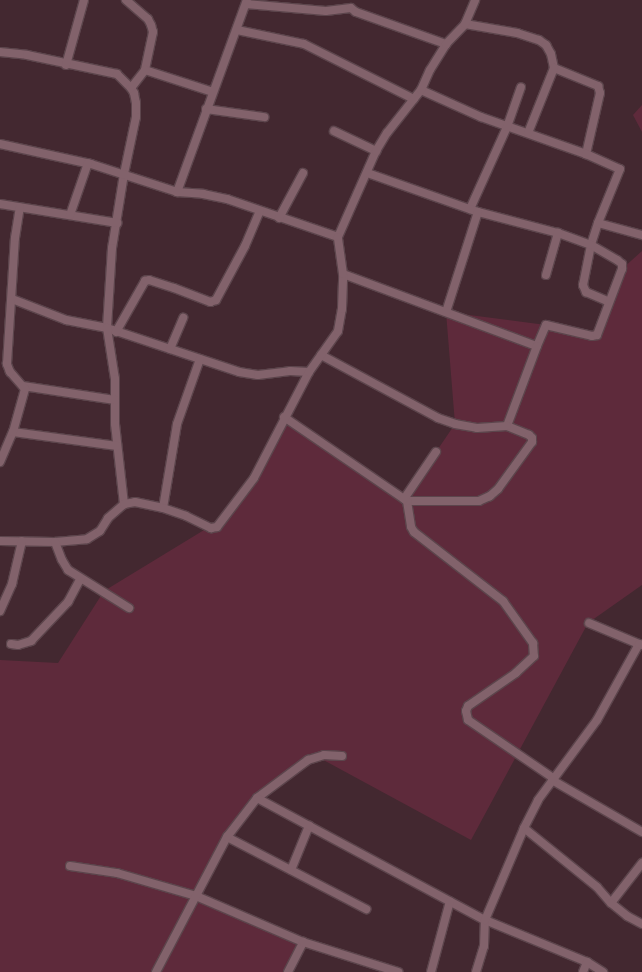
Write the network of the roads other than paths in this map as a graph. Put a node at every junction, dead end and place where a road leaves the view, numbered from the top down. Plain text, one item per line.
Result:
1 (84, 0) edge
2 (126, 0) edge
3 (475, 0) edge
4 (247, 2) edge
5 (465, 24) junction
6 (237, 30) junction
7 (446, 44) junction
8 (0, 52) edge
9 (66, 65) junction
10 (554, 68) junction
11 (145, 70) junction
12 (521, 87) dead end
13 (131, 88) junction
14 (421, 90) junction
15 (213, 92) junction
16 (414, 99) junction
17 (206, 109) junction
18 (264, 118) dead end
19 (507, 127) junction
20 (334, 131) dead end
21 (528, 133) junction
22 (0, 144) edge
23 (376, 152) junction
24 (586, 154) junction
25 (88, 163) junction
26 (302, 173) dead end
27 (367, 173) junction
28 (124, 174) junction
29 (177, 192) junction
30 (0, 204) edge
31 (20, 207) junction
32 (470, 209) junction
33 (260, 211) junction
34 (478, 212) junction
35 (70, 215) junction
36 (279, 218) junction
37 (117, 223) junction
38 (598, 223) junction
39 (558, 233) junction
40 (642, 235) edge
41 (338, 237) junction
42 (591, 244) junction
43 (343, 274) junction
44 (546, 275) dead end
45 (12, 299) junction
46 (609, 302) junction
47 (446, 312) junction
48 (183, 318) dead end
49 (107, 328) junction
50 (116, 332) junction
51 (537, 346) junction
52 (170, 349) junction
53 (321, 355) junction
54 (200, 359) junction
55 (309, 372) junction
56 (23, 386) junction
57 (115, 400) junction
58 (284, 417) junction
59 (507, 426) junction
60 (13, 432) junction
61 (116, 446) junction
62 (436, 452) dead end
63 (0, 462) edge
64 (406, 500) junction
65 (124, 504) junction
66 (163, 508) junction
67 (0, 541) edge
68 (22, 541) junction
69 (55, 542) junction
70 (80, 579) junction
71 (129, 608) dead end
72 (0, 611) edge
73 (588, 623) dead end
74 (11, 644) dead end
75 (640, 644) edge
76 (342, 756) dead end
77 (553, 779) junction
78 (257, 798) junction
79 (309, 826) junction
80 (524, 828) junction
81 (642, 832) edge
82 (227, 837) junction
83 (641, 865) edge
84 (70, 866) dead end
85 (291, 870) junction
86 (196, 896) junction
87 (450, 901) junction
88 (611, 903) junction
89 (366, 909) dead end
90 (485, 920) junction
91 (642, 924) edge
92 (303, 942) junction
93 (587, 962) junction
94 (156, 972) edge
95 (288, 972) edge
96 (398, 972) edge
97 (432, 972) edge
98 (476, 972) edge
99 (583, 972) edge
100 (603, 972) edge

1 - 9 street
2 - 11 street
3 - 5 street
4 - 6 street
4 - 7 street
5 - 7 street
5 - 10 street
6 - 15 street
6 - 16 street
7 - 14 street
8 - 9 street
9 - 13 street
10 - 21 street
10 - 24 street
11 - 13 street
11 - 15 street
12 - 19 street
13 - 28 street
14 - 16 street
14 - 19 street
15 - 17 street
16 - 23 street
17 - 18 street
17 - 29 street
19 - 21 street
19 - 32 street
20 - 23 street
21 - 24 street
22 - 25 street
23 - 27 street
24 - 38 street
25 - 28 street
25 - 35 street
26 - 36 street
27 - 32 street
27 - 41 street
28 - 29 street
28 - 37 street
29 - 33 street
30 - 31 street
31 - 35 street
31 - 45 street
32 - 34 street
33 - 36 street
33 - 50 street
34 - 39 street
34 - 47 street
35 - 37 street
36 - 41 street
37 - 49 street
38 - 40 street
38 - 42 street
39 - 42 street
39 - 44 street
41 - 43 street
42 - 46 street
42 - 46 street
43 - 47 street
43 - 53 street
45 - 49 street
45 - 56 street
46 - 51 street
47 - 51 street
48 - 52 street
49 - 50 street
49 - 57 street
50 - 52 street
51 - 59 street
52 - 54 street
53 - 55 street
53 - 59 street
54 - 55 street
54 - 66 street
55 - 58 street
56 - 57 street
56 - 60 street
57 - 61 street
58 - 64 street
58 - 66 street
59 - 64 street
60 - 61 street
60 - 63 street
61 - 65 street
62 - 64 street
64 - 77 street
65 - 66 street
65 - 69 street
67 - 68 street
68 - 69 street
68 - 72 street
69 - 70 street
70 - 71 street
70 - 74 street
73 - 75 street
75 - 77 street
76 - 78 street
77 - 80 street
77 - 81 street
78 - 79 street
78 - 82 street
79 - 85 street
79 - 87 street
80 - 88 street
80 - 90 street
82 - 85 street
82 - 86 street
83 - 88 street
84 - 86 street
85 - 89 street
86 - 92 street
86 - 94 street
87 - 90 street
87 - 97 street
88 - 91 street
90 - 93 street
90 - 98 street
92 - 95 street
92 - 96 street
93 - 99 street
93 - 100 street

